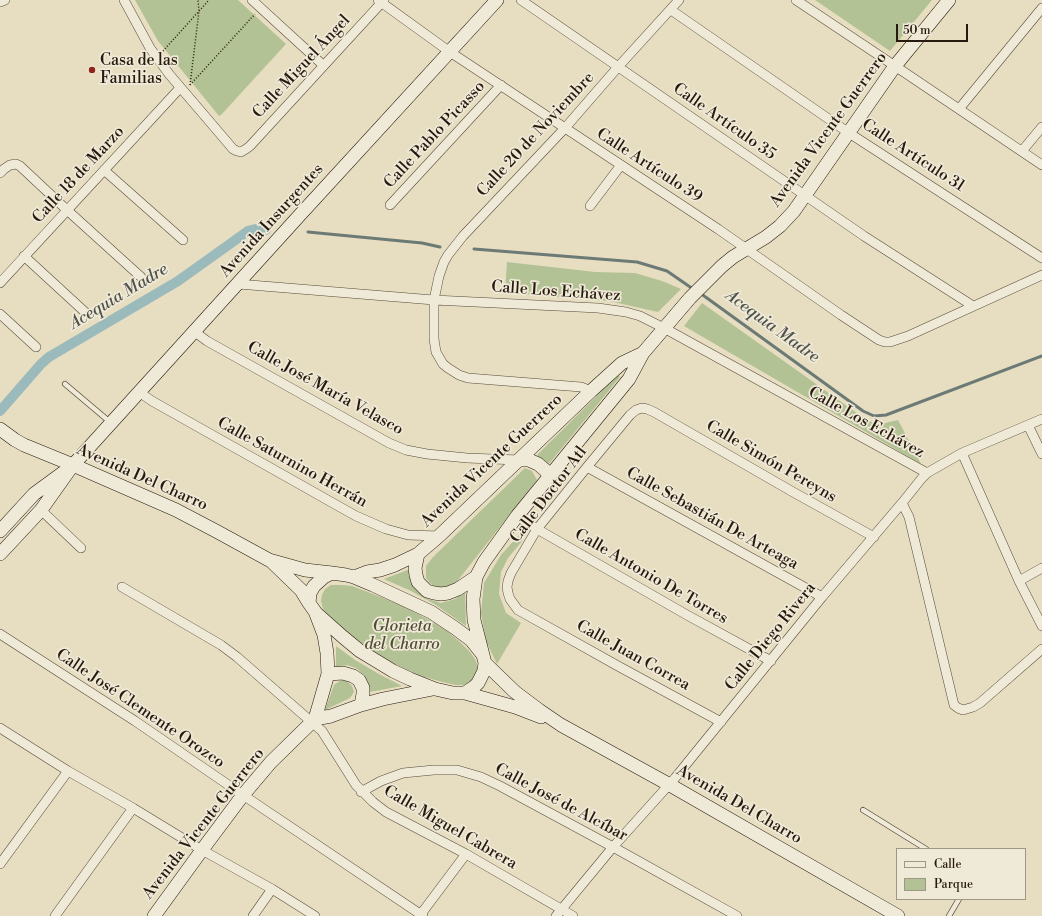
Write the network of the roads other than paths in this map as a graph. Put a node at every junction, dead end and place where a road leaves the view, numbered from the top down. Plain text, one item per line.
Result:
1 (5, 0) edge
2 (124, 0) edge
3 (252, 0) edge
4 (497, 0) edge
5 (521, 0) edge
6 (679, 0) edge
7 (949, 0) edge
8 (381, 1) edge
9 (798, 1) edge
10 (0, 2) edge
11 (1042, 8) edge
12 (671, 10) junction
13 (450, 52) junction
14 (323, 65) junction
15 (895, 66) junction
16 (618, 67) junction
17 (501, 85) junction
18 (180, 88) junction
19 (959, 108) junction
20 (1042, 127) edge
21 (565, 128) junction
22 (849, 133) junction
23 (1022, 151) junction
24 (620, 165) junction
25 (1042, 166) edge
26 (104, 170) junction
27 (0, 173) edge
28 (805, 196) junction
29 (390, 205) dead end
30 (590, 206) dead end
31 (67, 210) junction
32 (183, 240) dead end
33 (747, 249) junction
34 (24, 256) junction
35 (1042, 258) edge
36 (1042, 275) edge
37 (141, 277) dead end
38 (0, 282) edge
39 (238, 284) junction
40 (434, 300) junction
41 (972, 306) junction
42 (86, 313) dead end
43 (0, 314) edge
44 (664, 328) junction
45 (194, 332) junction
46 (36, 347) dead end
47 (643, 353) junction
48 (65, 384) dead end
49 (591, 391) junction
50 (140, 392) junction
51 (654, 412) joint
52 (1042, 419) edge
53 (111, 424) junction
54 (1028, 425) junction
55 (1, 430) edge
56 (962, 453) junction
57 (1042, 454) edge
58 (519, 460) junction
59 (73, 465) junction
60 (587, 467) junction
61 (927, 473) junction
62 (550, 477) junction
63 (902, 503) junction
64 (41, 510) junction
65 (517, 516) junction
66 (537, 529) junction
67 (0, 531) edge
68 (439, 536) junction
69 (874, 537) junction
70 (81, 548) dead end
71 (0, 554) edge
72 (418, 554) junction
73 (269, 560) junction
74 (1042, 568) edge
75 (332, 573) junction
76 (476, 576) junction
77 (354, 577) junction
78 (1019, 581) junction
79 (122, 587) dead end
80 (822, 597) junction
81 (313, 608) junction
82 (530, 617) joint
83 (1042, 626) edge
84 (0, 634) edge
85 (1042, 649) edge
86 (484, 659) junction
87 (771, 661) junction
88 (328, 674) junction
89 (435, 689) junction
90 (465, 692) junction
91 (361, 705) junction
92 (313, 720) junction
93 (721, 722) junction
94 (561, 725) junction
95 (0, 728) edge
96 (68, 771) junction
97 (670, 785) junction
98 (361, 792) junction
99 (243, 795) junction
100 (134, 808) junction
101 (863, 810) dead end
102 (614, 847) junction
103 (924, 848) edge
104 (202, 850) junction
105 (466, 854) junction
106 (0, 864) edge
107 (272, 889) junction
108 (958, 900) edge
109 (559, 913) edge
110 (422, 915) edge
111 (55, 916) edge
112 (154, 916) edge
113 (253, 916) edge
114 (315, 916) edge
115 (573, 916) edge
116 (737, 916) edge
117 (898, 916) edge
118 (949, 916) edge

1 - 10 street
2 - 18 street
3 - 14 street
4 - 13 street, Avenida Insurgentes
5 - 16 street, Calle Artículo 35
6 - 12 street, Calle 20 de Noviembre
7 - 15 street, Avenida Vicente Guerrero
8 - 13 street, Calle Artículo 39
8 - 14 street, Calle Miguel Ángel
9 - 15 street
11 - 19 street
12 - 16 street, Calle 20 de Noviembre
12 - 22 street, Calle Artículo 31
13 - 17 street, Calle Artículo 39
13 - 39 street, Avenida Insurgentes
14 - 18 street, Calle Miguel Ángel
15 - 19 street
15 - 22 street, Avenida Vicente Guerrero
16 - 21 street, Calle 20 de Noviembre
16 - 28 street, Calle Artículo 35
17 - 21 street, Calle Artículo 39
17 - 29 street, Calle Pablo Picasso
18 - 26 street, Calle 18 de Marzo
19 - 23 street
20 - 23 street
21 - 24 street, Calle Artículo 39
21 - 40 street, Calle 20 de Noviembre
22 - 28 street, Avenida Vicente Guerrero
22 - 35 street, Calle Artículo 31
23 - 25 street
24 - 30 street
24 - 33 street, Calle Artículo 39
26 - 31 street, Calle 18 de Marzo
26 - 32 street
27 - 31 street
28 - 33 street, Avenida Vicente Guerrero
28 - 41 street, Calle Artículo 35
31 - 34 street, Calle 18 de Marzo
31 - 37 street
33 - 41 street, Calle Artículo 39
33 - 44 street, Avenida Vicente Guerrero
34 - 38 street, Calle 18 de Marzo
34 - 42 street
36 - 41 street, Calle Artículo 39
39 - 40 street, Calle Los Echávez
39 - 45 street, Avenida Insurgentes
40 - 44 street, Calle Los Echávez
40 - 49 street, Calle 20 de Noviembre
43 - 46 street
44 - 47 street, Avenida Vicente Guerrero
44 - 61 street, Calle Los Echávez
45 - 50 street, Avenida Insurgentes
45 - 58 street, Calle José María Velasco
47 - 49 street, Avenida Vicente Guerrero
47 - 62 street, Avenida Vicente Guerrero
48 - 53 lane
49 - 58 street, Avenida Vicente Guerrero
50 - 53 street, Avenida Insurgentes
50 - 68 street, Calle Saturnino Herrán
51 - 60 street, Calle Doctor Atl
51 - 69 street, Calle Simón Pereyns
52 - 54 street, Calle Diego Rivera
53 - 59 street, Avenida Insurgentes
54 - 56 street, Calle Diego Rivera
54 - 57 street
55 - 59 street, Avenida Del Charro
56 - 61 street, Calle Diego Rivera
56 - 78 street
58 - 62 street
58 - 68 street, Avenida Vicente Guerrero
59 - 64 street, Avenida Insurgentes
59 - 67 street, Avenida Insurgentes
59 - 73 street, Avenida Del Charro
60 - 66 street, Calle Doctor Atl
60 - 80 street, Calle Sebastián De Arteaga
61 - 63 street, Calle Diego Rivera
62 - 65 street, Avenida Vicente Guerrero
63 - 69 street, Calle Diego Rivera
63 - 85 street
64 - 70 street
64 - 71 street, Avenida Insurgentes
65 - 66 street, Calle Antonio De Torres
65 - 76 street, Avenida Vicente Guerrero
66 - 82 street, Calle Doctor Atl
66 - 87 street, Calle Antonio De Torres
68 - 72 street, Avenida Vicente Guerrero
69 - 80 street, Calle Diego Rivera
72 - 76 street
72 - 77 street, Avenida Vicente Guerrero
73 - 75 street, Avenida Del Charro
73 - 81 street, Avenida Del Charro
74 - 78 street
75 - 77 street, Avenida Del Charro
75 - 81 street
76 - 86 street, Avenida Vicente Guerrero
77 - 86 street, Avenida Del Charro
78 - 83 street
79 - 92 street, Calle Miguel Cabrera
80 - 87 street, Calle Diego Rivera
81 - 88 street
81 - 89 street
82 - 93 street, Calle Juan Correa
84 - 99 street, Calle José Clemente Orozco
86 - 90 street
86 - 94 street, Avenida Del Charro
87 - 93 street, Calle Diego Rivera
88 - 91 street
88 - 92 street
89 - 90 street, Avenida Del Charro
89 - 91 street
90 - 94 street, Avenida Del Charro
91 - 92 street
92 - 98 street, Calle Miguel Cabrera
92 - 99 street, Avenida Vicente Guerrero
93 - 97 street, Calle Diego Rivera
94 - 97 street, Avenida Del Charro
95 - 96 street
96 - 100 street
96 - 106 street
97 - 102 street, Calle Diego Rivera
97 - 117 street, Avenida Del Charro
98 - 102 street, Calle José de Alcíbar
98 - 105 street, Calle Miguel Cabrera
99 - 104 street, Avenida Vicente Guerrero
99 - 110 street, Calle José Clemente Orozco
100 - 104 street
100 - 111 street
101 - 103 lane
102 - 109 street, Calle Diego Rivera
102 - 116 street, Calle José de Alcíbar
104 - 107 street
104 - 112 street, Avenida Vicente Guerrero
105 - 109 street, Calle Miguel Cabrera
105 - 110 street
107 - 113 street
107 - 114 street
108 - 118 lane
109 - 115 street, Calle Miguel Cabrera

